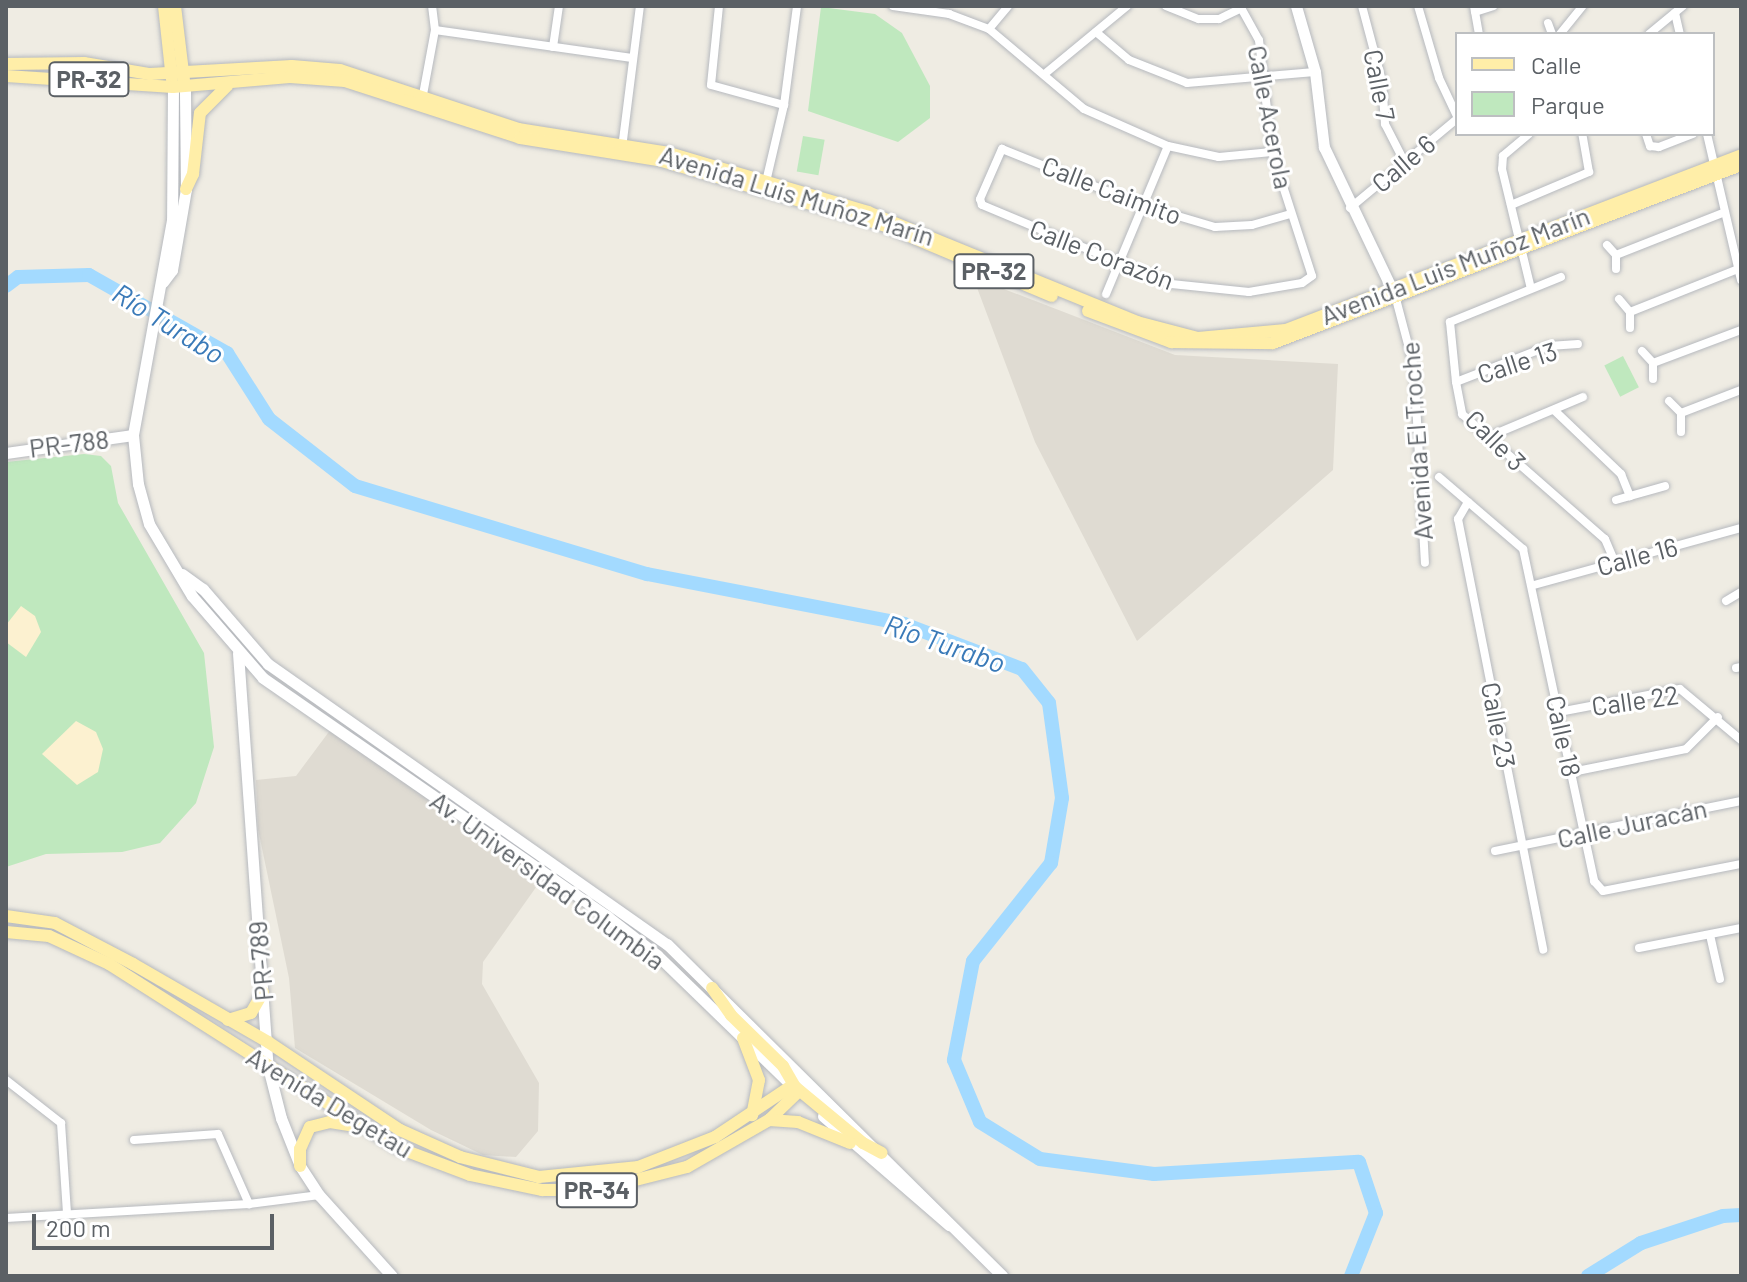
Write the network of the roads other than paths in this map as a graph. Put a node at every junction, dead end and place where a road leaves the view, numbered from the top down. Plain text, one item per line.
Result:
1 (164, 6) edge
2 (175, 6) edge
3 (432, 6) edge
4 (559, 6) edge
5 (640, 6) edge
6 (719, 6) edge
7 (797, 6) edge
8 (893, 6) edge
9 (1008, 6) edge
10 (1127, 6) edge
11 (1166, 6) edge
12 (1296, 6) edge
13 (1362, 6) edge
14 (1418, 6) edge
15 (1493, 6) edge
16 (1583, 6) edge
17 (1683, 6) edge
18 (1241, 7) edge
19 (1475, 9) edge
20 (1675, 13) junction
21 (1548, 23) dead end
22 (989, 29) junction
23 (435, 30) junction
24 (1096, 32) junction
25 (1479, 32) edge
26 (1551, 32) edge
27 (1562, 32) edge
28 (1651, 32) edge
29 (1680, 32) edge
30 (553, 47) junction
31 (632, 58) junction
32 (6, 64) edge
33 (57, 64) junction
34 (1047, 72) junction
35 (1315, 72) junction
36 (6, 74) edge
37 (1264, 79) junction
38 (178, 81) junction
39 (230, 84) junction
40 (422, 101) junction
41 (784, 105) junction
42 (1455, 113) edge
43 (1455, 119) edge
44 (1527, 136) edge
45 (1582, 136) edge
46 (1647, 136) edge
47 (1688, 136) edge
48 (1707, 136) edge
49 (1168, 146) junction
50 (622, 149) junction
51 (1272, 152) junction
52 (1741, 155) edge
53 (1404, 161) junction
54 (1741, 165) edge
55 (1715, 170) junction
56 (765, 186) junction
57 (186, 189) junction
58 (1511, 205) junction
59 (1144, 206) junction
60 (988, 208) joint
61 (1350, 208) junction
62 (1725, 212) junction
63 (1290, 214) junction
64 (1520, 245) junction
65 (1607, 245) dead end
66 (1616, 255) junction
67 (1118, 265) junction
68 (1616, 269) dead end
69 (1738, 269) junction
70 (1312, 276) joint
71 (1561, 277) dead end
72 (1741, 280) edge
73 (161, 285) junction
74 (1531, 289) junction
75 (1106, 294) dead end
76 (1395, 295) junction
77 (1619, 299) dead end
78 (1630, 312) junction
79 (1630, 328) dead end
80 (1741, 330) edge
81 (1578, 344) dead end
82 (1642, 351) dead end
83 (1653, 363) junction
84 (1653, 379) dead end
85 (1456, 382) junction
86 (1741, 390) edge
87 (1583, 397) dead end
88 (1669, 401) dead end
89 (1554, 410) junction
90 (1681, 413) junction
91 (1681, 432) dead end
92 (133, 435) junction
93 (1488, 437) junction
94 (6, 453) edge
95 (1439, 477) dead end
96 (1665, 486) dead end
97 (1630, 496) junction
98 (1616, 500) dead end
99 (1468, 502) junction
100 (1741, 528) edge
101 (1615, 562) junction
102 (1425, 563) dead end
103 (181, 573) junction
104 (1534, 585) junction
105 (1741, 592) edge
106 (1726, 601) dead end
107 (214, 602) junction
108 (238, 655) junction
109 (263, 678) junction
110 (239, 686) junction
111 (334, 710) junction
112 (1559, 712) junction
113 (1718, 717) junction
114 (1741, 740) edge
115 (1572, 772) junction
116 (429, 775) junction
117 (420, 787) junction
118 (1741, 801) edge
119 (1585, 833) junction
120 (1522, 846) junction
121 (1495, 851) dead end
122 (1741, 864) edge
123 (6, 916) edge
124 (1741, 928) edge
125 (6, 932) edge
126 (1710, 935) junction
127 (1639, 948) dead end
128 (1543, 950) dead end
129 (1720, 979) dead end
130 (712, 988) junction
131 (263, 992) junction
132 (227, 1020) junction
133 (743, 1038) junction
134 (268, 1042) junction
135 (268, 1067) junction
136 (6, 1080) edge
137 (795, 1088) junction
138 (752, 1115) junction
139 (769, 1120) junction
140 (380, 1136) junction
141 (134, 1140) dead end
142 (850, 1143) junction
143 (882, 1153) junction
144 (300, 1166) junction
145 (319, 1195) junction
146 (249, 1204) junction
147 (67, 1214) junction
148 (6, 1218) edge
149 (949, 1225) junction
150 (392, 1276) edge
151 (1002, 1276) edge

1 - 38 main road
2 - 38 main road
3 - 23 street
4 - 30 street
5 - 31 street
6 - 41 street
7 - 41 street
8 - 22 street
9 - 22 street
10 - 24 street
11 - 18 street
12 - 35 main road, Avenida El Troche
13 - 53 street, Calle 7
14 - 42 street
15 - 19 street
16 - 27 street
17 - 20 street
18 - 37 street, Calle Acerola
19 - 25 street
20 - 28 street
20 - 29 street
21 - 26 street
22 - 34 street
23 - 30 street
23 - 40 street
24 - 34 street
24 - 37 street
30 - 31 street
31 - 50 street
32 - 33 main road, Avenida Luis Muñoz Marín / PR-32
33 - 36 main road
33 - 38 main road, Avenida Luis Muñoz Marín / PR-32
34 - 49 street
35 - 37 street
35 - 61 main road, Avenida El Troche
36 - 38 main road, Avenida Luis Muñoz Marín / PR-32
37 - 51 street, Calle Acerola
38 - 39 main road, Avenida Luis Muñoz Marín / PR-32
38 - 40 main road, Avenida Luis Muñoz Marín / PR-32
38 - 57 main road, Av. Universidad Columbia
38 - 73 main road, Av. Universidad Columbia
39 - 40 main road, Avenida Luis Muñoz Marín / PR-32
39 - 57 main road
40 - 50 main road, Avenida Luis Muñoz Marín / PR-32
41 - 56 street
43 - 53 street, Calle 6
44 - 58 street
45 - 58 street
46 - 47 street
48 - 55 street
49 - 51 street
49 - 59 street
50 - 56 main road, Avenida Luis Muñoz Marín / PR-32
51 - 63 street, Calle Acerola
52 - 55 main road, Avenida Luis Muñoz Marín / PR-32
53 - 61 street, Calle 6
54 - 55 main road, Avenida Luis Muñoz Marín / PR-32
55 - 62 street
55 - 64 main road, Avenida Luis Muñoz Marín / PR-32
56 - 76 main road, Avenida Luis Muñoz Marín / PR-32
57 - 73 main road, Av. Universidad Columbia
58 - 64 street
59 - 60 street, Calle Caimito
59 - 63 street, Calle Caimito
59 - 67 street
60 - 67 street, Calle Corazón
61 - 76 main road, Avenida El Troche
62 - 66 street
62 - 69 street
63 - 70 street, Calle Acerola
64 - 74 street
64 - 76 main road, Avenida Luis Muñoz Marín / PR-32
65 - 66 street
66 - 68 street
67 - 70 street, Calle Corazón
67 - 75 street
69 - 72 street
69 - 78 street
71 - 74 street
73 - 92 main road, Av. Universidad Columbia
74 - 85 street, Calle 3
76 - 102 street, Avenida El Troche
77 - 78 street
78 - 79 street
80 - 83 street
81 - 85 street, Calle 13
82 - 83 street
83 - 84 street
85 - 93 street, Calle 3
86 - 90 street
87 - 89 street
88 - 90 street
89 - 93 street
89 - 97 street
90 - 91 street
92 - 94 main road, PR-788 / PR-788
92 - 103 main road, Av. Universidad Columbia
93 - 101 street, Calle 3
95 - 99 street, Calle 18
96 - 97 street
97 - 98 street
99 - 104 street, Calle 18
99 - 120 street, Calle 23
100 - 101 street, Calle 16
101 - 104 street, Calle 16
103 - 107 main road, Av. Universidad Columbia
103 - 108 main road, Av. Universidad Columbia
104 - 112 street, Calle 18
105 - 106 street
107 - 108 main road
107 - 111 main road, Av. Universidad Columbia
108 - 109 main road, Av. Universidad Columbia
108 - 110 main road, PR-789 / PR-789
108 - 111 main road
109 - 110 main road
109 - 117 main road, Av. Universidad Columbia
110 - 131 main road, PR-789 / PR-789
111 - 116 main road, Av. Universidad Columbia
112 - 113 street, Calle 22
112 - 115 street, Calle 18
113 - 114 street, Calle 22
113 - 115 street
115 - 119 street, Calle 18
116 - 117 main road
116 - 130 main road, Av. Universidad Columbia
117 - 133 main road, Av. Universidad Columbia
118 - 119 street, Calle Juracán
119 - 120 street, Calle Juracán
119 - 122 street, Calle 18
120 - 121 street, Calle Juracán
120 - 128 street, Calle 23
123 - 132 main road, Avenida Degetau / PR-34
124 - 126 street
125 - 135 main road, Avenida Degetau / PR-34
126 - 127 street
126 - 129 street
130 - 137 main road
130 - 143 main road, Av. Universidad Columbia
131 - 132 main road
131 - 134 main road, PR-789 / PR-789
132 - 134 main road, Avenida Degetau / PR-34
133 - 137 main road, Av. Universidad Columbia
133 - 138 main road
134 - 135 main road, PR-789 / PR-789
134 - 138 main road, Avenida Degetau / PR-34
135 - 140 main road, Avenida Degetau / PR-34
135 - 144 main road, PR-789 / PR-789
136 - 147 street
137 - 138 main road, Avenida Degetau / PR-34
137 - 139 main road, Avenida Degetau / PR-34
137 - 142 main road, Av. Universidad Columbia
137 - 143 main road
139 - 140 main road, Avenida Degetau / PR-34
139 - 142 main road
140 - 144 main road
141 - 146 street
142 - 149 main road, Av. Universidad Columbia
143 - 149 main road, Av. Universidad Columbia
144 - 145 main road, PR-789 / PR-789
145 - 146 street
145 - 150 main road, PR-789 / PR-789
146 - 147 street
147 - 148 street
149 - 151 main road, Av. Universidad Columbia

